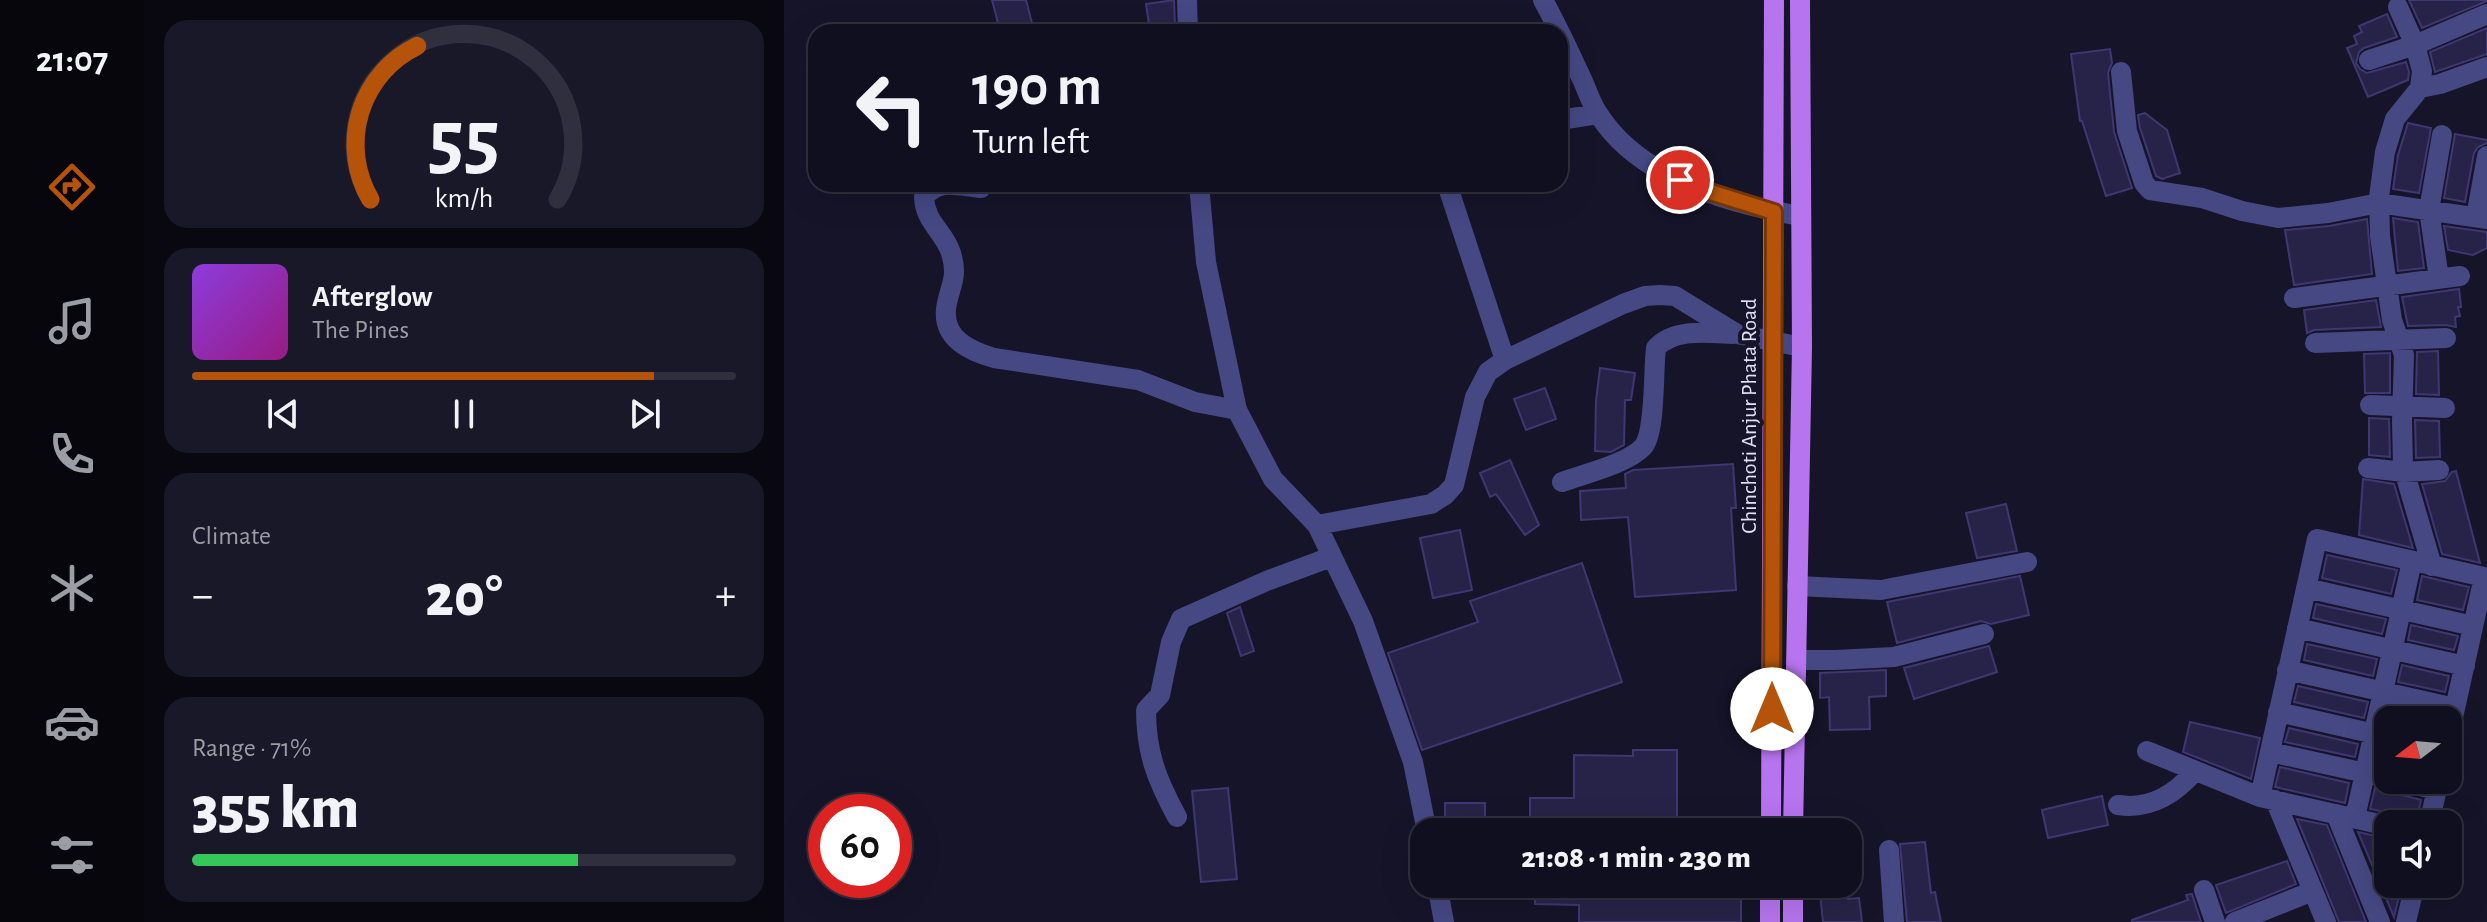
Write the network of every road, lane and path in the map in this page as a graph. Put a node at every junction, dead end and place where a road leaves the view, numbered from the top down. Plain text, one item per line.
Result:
1 (1187, 0) edge
2 (1543, 0) edge
3 (1774, 0) edge
4 (1800, 0) edge
5 (2398, 7) dead end
6 (2487, 14) edge
7 (1188, 24) edge
8 (1556, 24) edge
9 (2415, 45) junction
10 (1568, 49) edge
11 (2369, 60) dead end
12 (2487, 67) edge
13 (2121, 72) dead end
14 (2420, 88) junction
15 (1598, 114) junction
16 (1568, 119) edge
17 (2442, 135) dead end
18 (2487, 156) edge
19 (928, 192) edge
20 (1200, 192) edge
21 (1450, 192) edge
22 (2379, 203) junction
23 (2429, 210) junction
24 (1774, 212) junction
25 (1801, 216) junction
26 (2482, 218) edge
27 (2460, 276) dead end
28 (2439, 279) junction
29 (2387, 287) junction
30 (2294, 298) dead end
31 (1737, 334) junction
32 (2446, 338) dead end
33 (1774, 341) junction
34 (2400, 341) junction
35 (2315, 343) dead end
36 (1802, 347) junction
37 (1505, 360) junction
38 (2370, 405) dead end
39 (2402, 407) junction
40 (2445, 408) dead end
41 (1237, 410) junction
42 (2368, 468) dead end
43 (2439, 470) dead end
44 (2404, 472) junction
45 (1562, 482) dead end
46 (1317, 525) junction
47 (1331, 557) junction
48 (2027, 562) dead end
49 (2422, 563) junction
50 (1797, 586) junction
51 (2306, 588) junction
52 (2402, 609) junction
53 (2473, 626) junction
54 (2297, 628) junction
55 (1984, 634) dead end
56 (2393, 650) junction
57 (1796, 660) junction
58 (2465, 666) junction
59 (2287, 670) junction
60 (2384, 692) junction
61 (2383, 706) edge
62 (2446, 706) edge
63 (2455, 706) edge
64 (2278, 712) junction
65 (2374, 733) edge
66 (2147, 751) dead end
67 (2270, 752) junction
68 (2374, 753) edge
69 (2195, 771) junction
70 (2366, 773) junction
71 (2374, 775) edge
72 (2267, 798) junction
73 (2118, 805) dead end
74 (2346, 816) junction
75 (1177, 817) dead end
76 (1424, 818) edge
77 (1771, 818) edge
78 (1793, 818) edge
79 (2374, 823) edge
80 (1889, 850) dead end
81 (2204, 890) dead end
82 (2313, 891) junction
83 (1440, 898) edge
84 (1770, 898) edge
85 (1793, 898) edge
86 (2412, 898) edge
87 (1444, 922) edge
88 (1770, 922) edge
89 (1793, 922) edge
90 (1894, 922) edge
91 (2215, 922) edge
92 (2235, 922) edge
93 (2326, 922) edge
94 (2380, 922) edge
95 (2406, 922) edge

1 - 7 street
2 - 8 street
3 - 24 main road, Chinchoti Anjur Phata Road
4 - 25 main road
5 - 9 street
6 - 9 street
9 - 11 street
9 - 14 street
10 - 15 street
12 - 14 street
13 - 22 street
14 - 22 street
15 - 16 street
15 - 24 street
17 - 23 street
18 - 26 street
19 - 41 street
20 - 41 street
21 - 37 street
22 - 23 street
22 - 29 street
23 - 26 street
23 - 28 street
24 - 25 street
24 - 33 main road, Chinchoti Anjur Phata Road
25 - 36 main road
27 - 28 street
28 - 29 street
29 - 30 street
29 - 34 street
31 - 33 street
31 - 37 street
31 - 45 street
32 - 34 street
33 - 36 street
33 - 77 main road, Chinchoti Anjur Phata Road
34 - 35 street
34 - 39 street
36 - 50 main road
37 - 46 street
38 - 39 street
39 - 40 street
39 - 44 street
41 - 46 street
42 - 44 street
43 - 44 street
44 - 49 street
46 - 47 street
47 - 75 street
47 - 76 street
48 - 50 street
49 - 51 street
49 - 52 street
49 - 53 street
50 - 57 main road
51 - 52 street
51 - 54 street
52 - 53 street
52 - 56 street
53 - 58 street
54 - 56 street
54 - 59 street
55 - 57 street
56 - 58 street
56 - 60 street
57 - 78 main road
58 - 63 street
59 - 60 street
59 - 64 street
60 - 61 street
60 - 62 street
64 - 65 street
64 - 67 street
66 - 69 street
67 - 70 street
67 - 72 street
68 - 70 street
69 - 72 street
69 - 73 street
70 - 71 street
70 - 74 street
72 - 74 street
72 - 82 street
74 - 79 street
74 - 94 street
80 - 90 street
81 - 91 street
82 - 92 street
82 - 93 street
83 - 87 street
84 - 88 main road
85 - 89 main road
86 - 95 street

